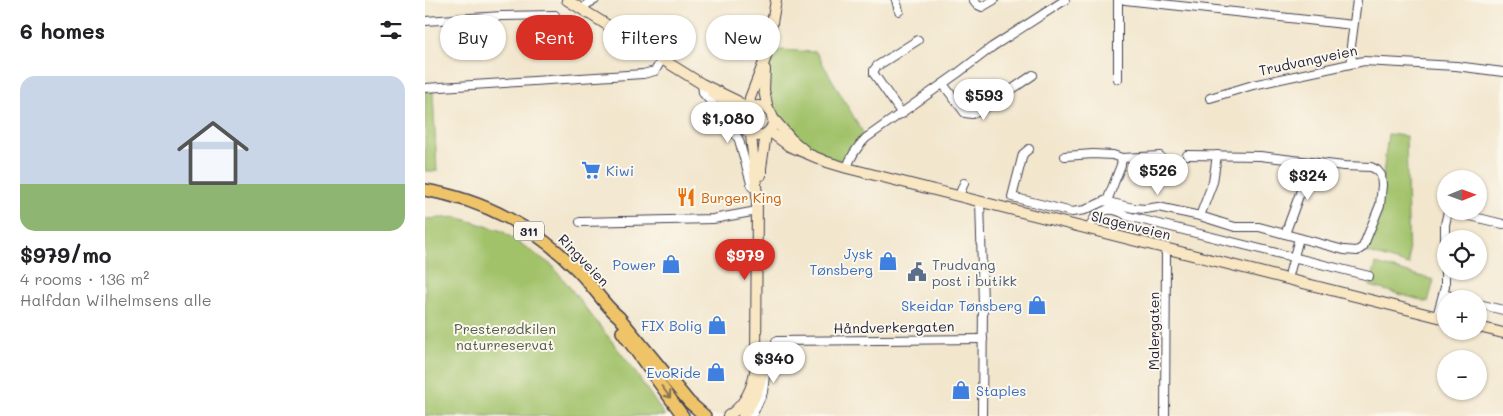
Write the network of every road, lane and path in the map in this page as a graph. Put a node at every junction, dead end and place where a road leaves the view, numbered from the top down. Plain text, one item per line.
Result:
1 (567, 0) edge
2 (595, 0) edge
3 (777, 0) edge
4 (896, 0) edge
5 (973, 0) edge
6 (994, 0) edge
7 (1065, 0) edge
8 (1118, 0) edge
9 (1125, 0) edge
10 (1357, 0) edge
11 (583, 10) junction
12 (899, 11) dead end
13 (774, 15) edge
14 (516, 16) edge
15 (425, 21) edge
16 (603, 22) edge
17 (1353, 25) junction
18 (918, 40) dead end
19 (661, 60) edge
20 (664, 60) edge
21 (765, 60) edge
22 (766, 60) edge
23 (1352, 62) junction
24 (1503, 72) edge
25 (1033, 76) dead end
26 (1118, 79) dead end
27 (702, 84) junction
28 (943, 84) junction
29 (425, 88) edge
30 (1210, 98) dead end
31 (749, 110) junction
32 (770, 114) junction
33 (901, 114) junction
34 (743, 125) junction
35 (767, 133) junction
36 (751, 135) junction
37 (1029, 149) dead end
38 (810, 155) junction
39 (1217, 155) junction
40 (1065, 156) dead end
41 (1160, 156) dead end
42 (1187, 156) dead end
43 (1122, 158) junction
44 (1308, 162) junction
45 (847, 168) junction
46 (964, 183) dead end
47 (425, 190) edge
48 (959, 196) junction
49 (980, 201) junction
50 (1107, 202) junction
51 (1123, 209) junction
52 (757, 211) junction
53 (1200, 216) junction
54 (1445, 220) edge
55 (1487, 220) edge
56 (580, 222) dead end
57 (1503, 224) edge
58 (1089, 228) junction
59 (1285, 234) junction
60 (1299, 238) junction
61 (1163, 247) junction
62 (1294, 258) junction
63 (1369, 276) dead end
64 (1288, 279) junction
65 (1443, 290) edge
66 (1487, 306) edge
67 (609, 309) junction
68 (1503, 310) edge
69 (1437, 317) edge
70 (1487, 329) edge
71 (1503, 333) edge
72 (983, 339) junction
73 (776, 341) dead end
74 (763, 365) junction
75 (683, 416) edge
76 (705, 416) edge
77 (728, 416) edge
78 (743, 416) edge
79 (753, 416) edge
80 (982, 416) edge
81 (1165, 416) edge

1 - 11 main road
2 - 11 street
3 - 13 main road
4 - 12 street
5 - 6 street
7 - 28 street
8 - 26 street
9 - 17 street
10 - 17 street
11 - 16 main road
14 - 15 street
17 - 23 street
18 - 33 street
19 - 29 street
20 - 27 main road
21 - 31 main road
22 - 32 main road
23 - 24 street, Trudvangveien
23 - 30 street, Trudvangveien
25 - 28 street
27 - 31 main road
27 - 34 main road
27 - 52 street
28 - 33 street
31 - 32 main road
31 - 34 main road
32 - 35 main road
32 - 38 main road, Slagenveien
33 - 45 street
34 - 36 main road
35 - 36 main road
35 - 38 main road, Slagenveien
35 - 74 main road
36 - 52 main road
37 - 50 street, Slagenveien
38 - 45 main road, Slagenveien
39 - 42 street
39 - 44 street
39 - 53 street
40 - 43 street
41 - 43 street
43 - 50 street, Slagenveien
44 - 59 street
44 - 60 street, Slagenveien
45 - 48 main road, Slagenveien
46 - 48 street
47 - 67 main road, Ringveien / 311
48 - 49 main road, Slagenveien
49 - 58 main road, Slagenveien
49 - 72 street
50 - 51 street, Slagenveien
51 - 53 street, Slagenveien
51 - 58 street
51 - 62 street
52 - 56 street
52 - 77 main road
53 - 59 street, Slagenveien
54 - 65 street
55 - 57 street
58 - 61 main road, Slagenveien
59 - 60 street, Slagenveien
60 - 62 street
61 - 64 main road, Slagenveien
61 - 81 street, Malergaten
62 - 63 street
62 - 64 street
64 - 69 main road, Slagenveien
66 - 68 street
67 -> 75 main road, Ringveien / 311
67 - 76 main road, Ringveien / 311
70 - 71 main road
72 - 73 street, Håndverkergaten
72 - 80 street
74 - 78 main road
74 - 79 street

